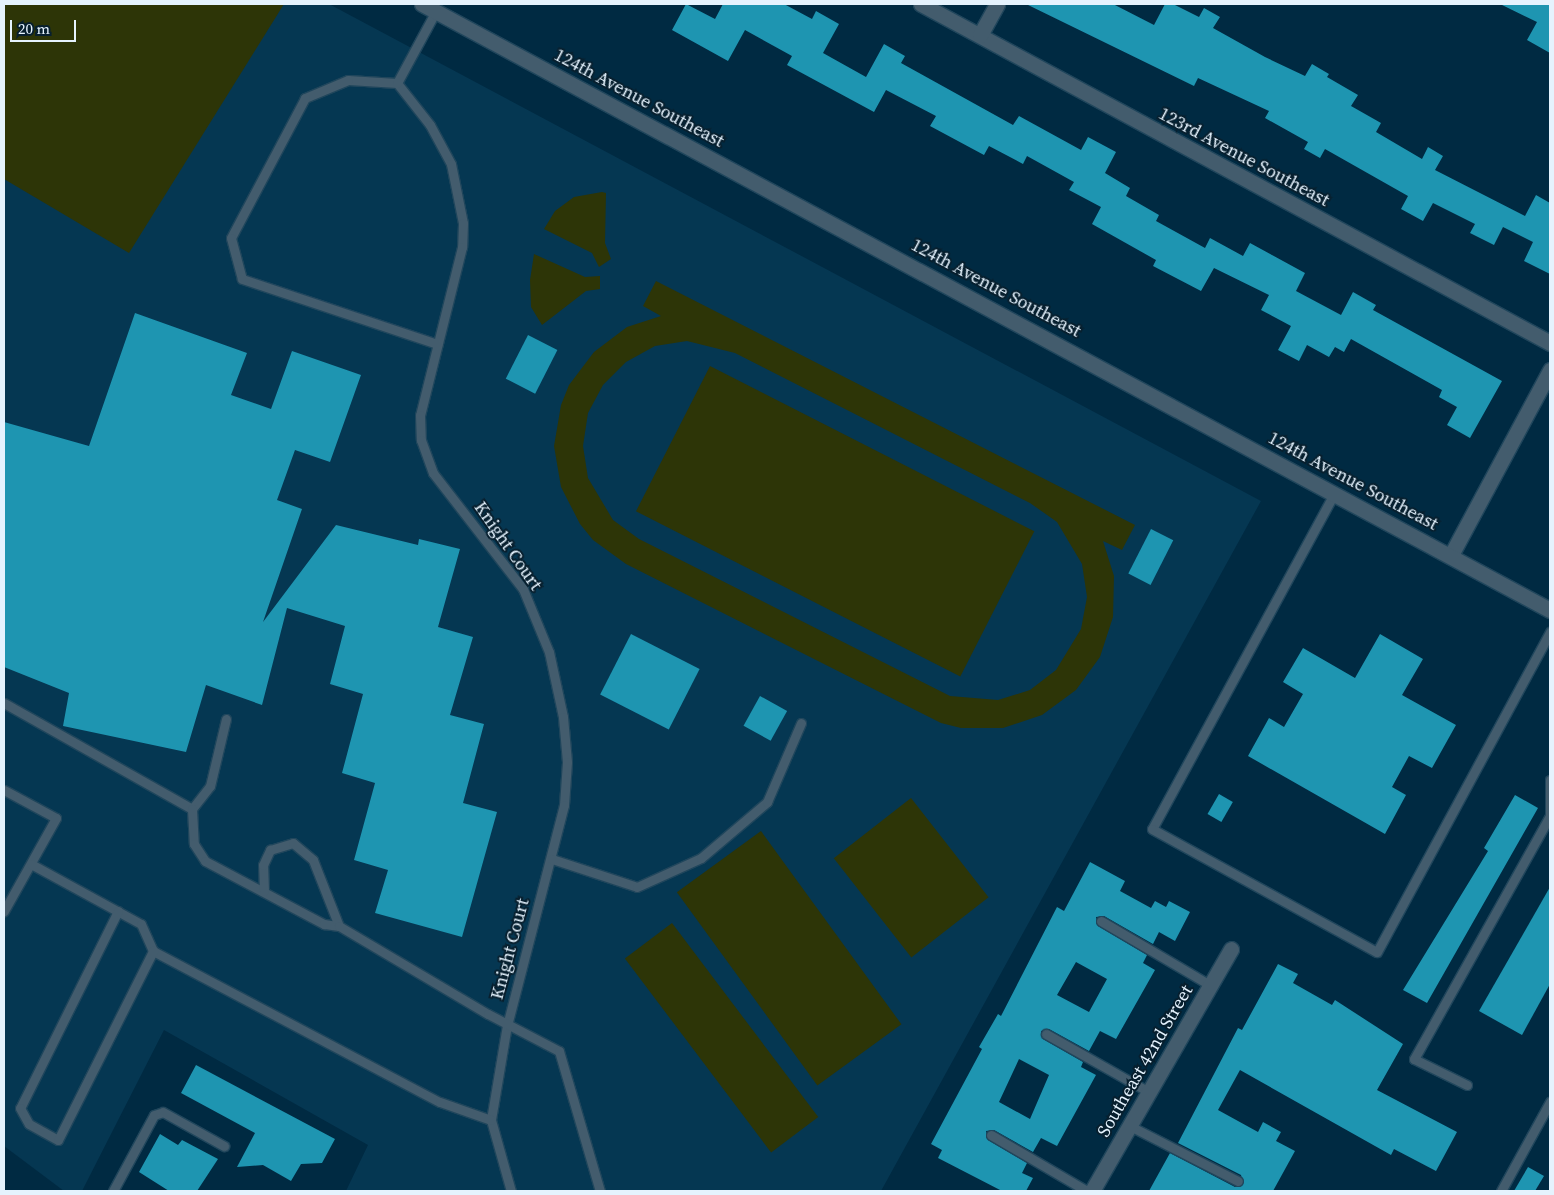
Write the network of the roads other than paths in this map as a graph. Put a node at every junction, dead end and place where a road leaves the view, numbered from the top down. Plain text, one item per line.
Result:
1 (422, 4) edge
2 (921, 4) edge
3 (997, 4) edge
4 (438, 8) edge
5 (980, 35) junction
6 (397, 83) junction
7 (1550, 343) edge
8 (437, 344) junction
9 (1550, 370) edge
10 (1335, 492) junction
11 (1451, 555) junction
12 (1550, 610) edge
13 (1550, 632) edge
14 (4, 703) edge
15 (226, 719) dead end
16 (800, 723) dead end
17 (1550, 780) edge
18 (4, 790) edge
19 (192, 809) junction
20 (552, 859) junction
21 (31, 864) junction
22 (264, 891) junction
23 (118, 910) junction
24 (4, 911) edge
25 (1100, 921) dead end
26 (339, 926) junction
27 (1230, 949) dead end
28 (153, 951) junction
29 (1210, 985) junction
30 (507, 1025) junction
31 (1046, 1034) dead end
32 (1467, 1085) dead end
33 (1149, 1092) junction
34 (1550, 1102) edge
35 (492, 1120) junction
36 (1130, 1126) junction
37 (991, 1136) dead end
38 (224, 1146) dead end
39 (1238, 1181) dead end
40 (113, 1191) edge
41 (511, 1191) edge
42 (600, 1191) edge
43 (1087, 1191) edge
44 (1092, 1191) edge
45 (1501, 1191) edge

1 - 4 street, 124th Avenue Southeast
2 - 5 street, 123rd Avenue Southeast
3 - 5 street
4 - 6 lane
4 - 10 street, 124th Avenue Southeast
5 - 7 street, 123rd Avenue Southeast
6 - 8 lane, Knight Court
6 - 8 lane
8 - 20 lane, Knight Court
9 - 11 street
10 - 11 street, 124th Avenue Southeast
10 - 13 lane
11 - 12 street, 124th Avenue Southeast
14 - 19 lane
15 - 19 lane
16 - 20 lane
17 - 32 lane
18 - 21 lane
19 - 22 lane
20 - 30 lane, Knight Court
21 - 23 lane
21 - 24 lane
22 - 26 lane
22 - 26 lane
23 - 28 lane
23 - 28 lane
25 - 29 lane
26 - 30 lane
27 - 29 street, Southeast 42nd Street
28 - 35 lane
29 - 33 street, Southeast 42nd Street
30 - 35 lane, Knight Court
30 - 42 lane
31 - 33 lane
33 - 36 street, Southeast 42nd Street
34 - 45 lane
35 - 41 lane, Knight Court
36 - 39 lane
36 - 44 street, Southeast 42nd Street
37 - 43 lane
38 - 40 lane

